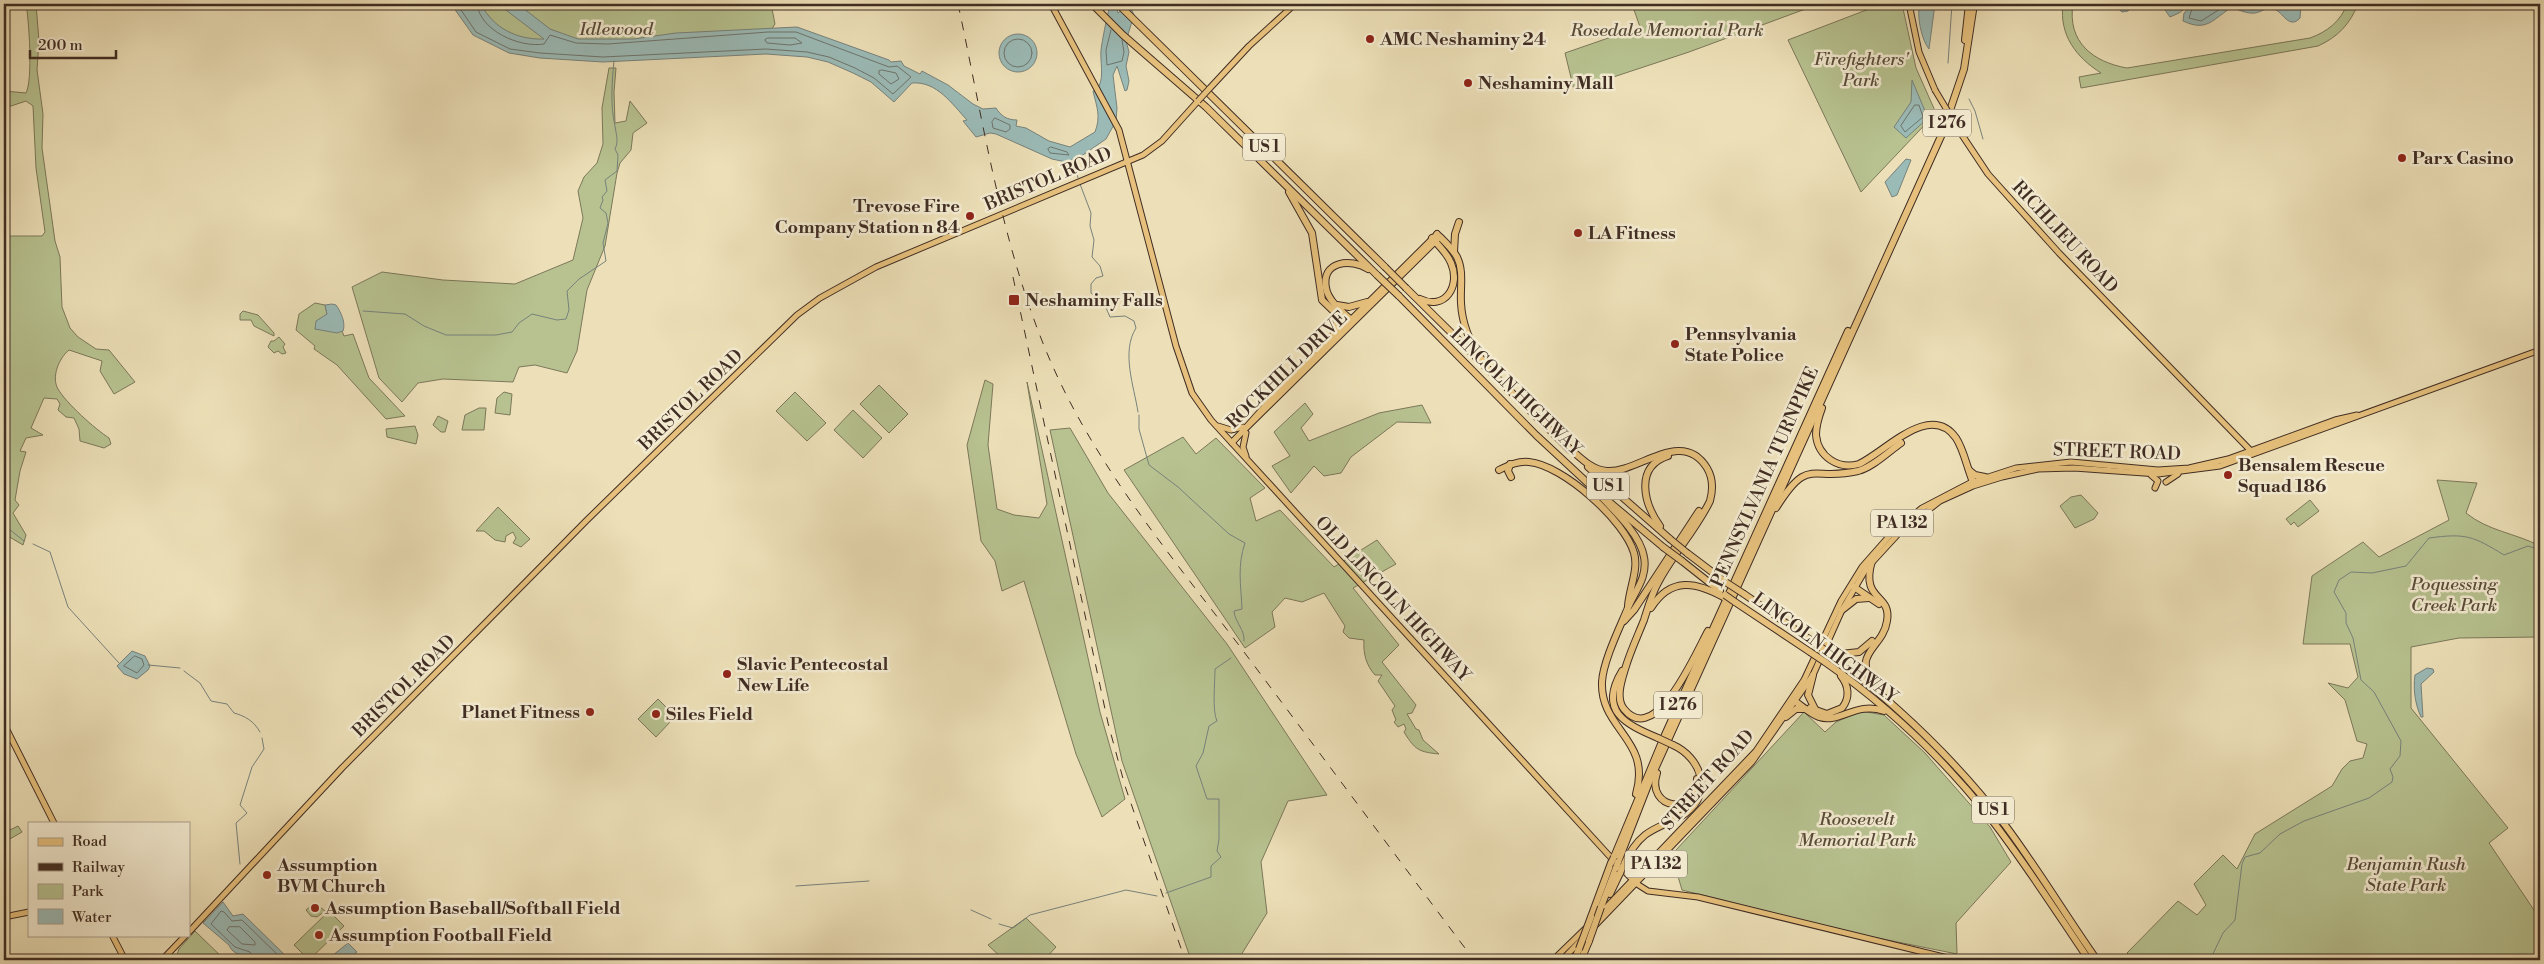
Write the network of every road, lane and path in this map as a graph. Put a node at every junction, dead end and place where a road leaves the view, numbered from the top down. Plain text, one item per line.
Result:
1 (1051, 4) edge
2 (1092, 4) edge
3 (1118, 4) edge
4 (1295, 4) edge
5 (1909, 4) edge
6 (1969, 4) edge
7 (1974, 4) edge
8 (1128, 161) junction
9 (1284, 184) junction
10 (1459, 222) dead end
11 (1436, 238) junction
12 (1454, 253) junction
13 (1377, 275) junction
14 (1408, 290) junction
15 (1367, 302) junction
16 (1335, 308) junction
17 (1350, 323) junction
18 (1333, 336) junction
19 (2540, 350) edge
20 (1841, 358) junction
21 (1490, 372) junction
22 (2336, 422) junction
23 (1216, 425) junction
24 (2318, 426) junction
25 (1246, 428) junction
26 (2310, 434) junction
27 (1232, 443) junction
28 (1568, 447) junction
29 (2253, 453) junction
30 (1247, 459) junction
31 (1510, 464) junction
32 (1967, 466) junction
33 (1499, 470) dead end
34 (2181, 473) junction
35 (2148, 474) junction
36 (1511, 477) dead end
37 (1985, 477) junction
38 (2166, 482) dead end
39 (1972, 483) junction
40 (1590, 485) junction
41 (2155, 488) dead end
42 (1763, 531) junction
43 (1670, 539) junction
44 (1872, 561) junction
45 (1854, 585) junction
46 (1727, 595) junction
47 (1874, 597) junction
48 (1627, 609) junction
49 (1842, 610) junction
50 (1644, 619) junction
51 (1623, 622) junction
52 (1832, 655) junction
53 (1626, 666) junction
54 (1835, 670) junction
55 (1813, 675) junction
56 (1795, 699) junction
57 (1889, 701) junction
58 (1807, 710) junction
59 (1820, 712) junction
60 (1610, 714) junction
61 (1892, 714) junction
62 (1786, 716) junction
63 (4, 724) edge
64 (1657, 740) junction
65 (1671, 745) junction
66 (1628, 819) junction
67 (53, 822) edge
68 (1618, 866) junction
69 (1647, 873) junction
70 (1635, 882) junction
71 (1653, 892) junction
72 (1621, 894) junction
73 (28, 912) edge
74 (4, 917) edge
75 (1594, 919) junction
76 (190, 931) edge
77 (113, 936) edge
78 (185, 936) edge
79 (125, 960) edge
80 (162, 960) edge
81 (1553, 960) edge
82 (1562, 960) edge
83 (1574, 960) edge
84 (1581, 960) edge
85 (1956, 960) edge
86 (2088, 960) edge
87 (2097, 960) edge

1 - 8 main road, OLD LINCOLN HIGHWAY
2 - 9 highway, LINCOLN HIGHWAY / US 1
3 - 14 highway, LINCOLN HIGHWAY / US 1, bridge
4 - 8 main road, BRISTOL ROAD, bridge
5 - 29 main road, RICHLIEU ROAD, bridge
6 - 46 highway, PENNSYLVANIA TURNPIKE / I 276
7 - 20 highway, PENNSYLVANIA TURNPIKE / I 276
8 - 23 main road, OLD LINCOLN HIGHWAY
8 - 76 main road, BRISTOL ROAD
9 - 13 highway, LINCOLN HIGHWAY / US 1
9 - 16 highway
10 - 12 highway
11 - 12 highway
11 - 14 highway
11 - 15 main road, ROCKHILL DRIVE
11 - 17 main road, ROCKHILL DRIVE
12 - 21 highway
13 - 16 highway
13 - 40 highway, LINCOLN HIGHWAY / US 1, bridge
14 - 21 highway, LINCOLN HIGHWAY / US 1
15 - 16 highway
15 - 17 main road, ROCKHILL DRIVE
16 - 17 highway
16 - 18 highway
17 - 18 main road, ROCKHILL DRIVE
17 - 25 main road, ROCKHILL DRIVE
18 - 25 main road, ROCKHILL DRIVE
19 - 22 main road, STREET ROAD / PA 132
20 - 32 highway
20 - 42 highway, PENNSYLVANIA TURNPIKE / I 276
21 - 28 highway, LINCOLN HIGHWAY / US 1
22 - 24 main road, STREET ROAD / PA 132
22 - 26 main road, STREET ROAD / PA 132
23 - 25 main road
23 - 27 main road, OLD LINCOLN HIGHWAY
24 - 26 main road
24 - 29 main road, STREET ROAD / PA 132
25 - 27 main road, ROCKHILL DRIVE
25 - 30 main road
26 - 29 main road, STREET ROAD / PA 132
27 - 30 main road, OLD LINCOLN HIGHWAY
28 - 43 highway, LINCOLN HIGHWAY / US 1
28 - 50 highway
29 - 34 main road, STREET ROAD / PA 132
29 - 37 main road, STREET ROAD / PA 132
30 - 68 main road, OLD LINCOLN HIGHWAY
31 - 33 highway
31 - 36 highway
31 - 48 highway
32 - 37 highway
32 - 39 highway
34 - 35 main road, STREET ROAD / PA 132
34 - 38 main road
35 - 39 main road, STREET ROAD / PA 132
35 - 41 main road
37 - 39 main road, STREET ROAD / PA 132
39 - 42 highway
39 - 44 main road, STREET ROAD / PA 132
39 - 45 main road, STREET ROAD / PA 132
40 - 46 highway, LINCOLN HIGHWAY / US 1, bridge
40 - 48 highway
42 - 65 highway, PENNSYLVANIA TURNPIKE / I 276
43 - 51 highway
43 - 52 highway, LINCOLN HIGHWAY / US 1, bridge
44 - 45 main road, STREET ROAD / PA 132
44 - 47 highway
45 - 47 highway
45 - 49 main road, STREET ROAD / PA 132
45 - 56 main road, STREET ROAD / PA 132
46 - 50 highway
46 - 53 highway
46 - 54 highway, LINCOLN HIGHWAY / US 1, bridge
46 - 66 highway, PENNSYLVANIA TURNPIKE / I 276
47 - 49 highway
47 - 52 highway
47 - 57 highway
48 - 51 highway
49 - 55 main road, STREET ROAD / PA 132
50 - 53 highway
51 - 60 highway
52 - 57 highway, LINCOLN HIGHWAY / US 1
53 - 64 highway
54 - 59 highway
54 - 61 highway, LINCOLN HIGHWAY / US 1
55 - 56 main road, STREET ROAD / PA 132
55 - 59 highway
56 - 58 highway
56 - 59 highway
56 - 62 main road, STREET ROAD / PA 132
56 - 70 main road, STREET ROAD / PA 132
57 - 87 highway, LINCOLN HIGHWAY / US 1
58 - 61 highway
58 - 62 highway
60 - 64 highway
60 - 66 highway
61 - 86 highway, LINCOLN HIGHWAY / US 1
62 - 69 main road, STREET ROAD / PA 132
63 - 67 main road
64 - 65 highway, bridge
65 - 65 highway
65 - 68 highway, PENNSYLVANIA TURNPIKE / I 276
65 - 68 highway
66 - 68 highway, PENNSYLVANIA TURNPIKE / I 276
68 - 70 main road, OLD LINCOLN HIGHWAY
68 - 72 main road
68 - 75 highway, PENNSYLVANIA TURNPIKE / I 276
68 - 75 highway, bridge
69 - 70 main road, STREET ROAD / PA 132
69 - 71 main road
70 - 71 main road, OLD LINCOLN HIGHWAY
70 - 72 main road, STREET ROAD / PA 132
70 - 82 main road, STREET ROAD / PA 132
71 - 85 main road, OLD LINCOLN HIGHWAY
72 - 81 main road, STREET ROAD / PA 132
73 - 74 main road
75 - 83 highway, PENNSYLVANIA TURNPIKE / I 276, bridge
75 - 84 highway, PENNSYLVANIA TURNPIKE / I 276, bridge
77 - 79 main road
78 - 80 main road

